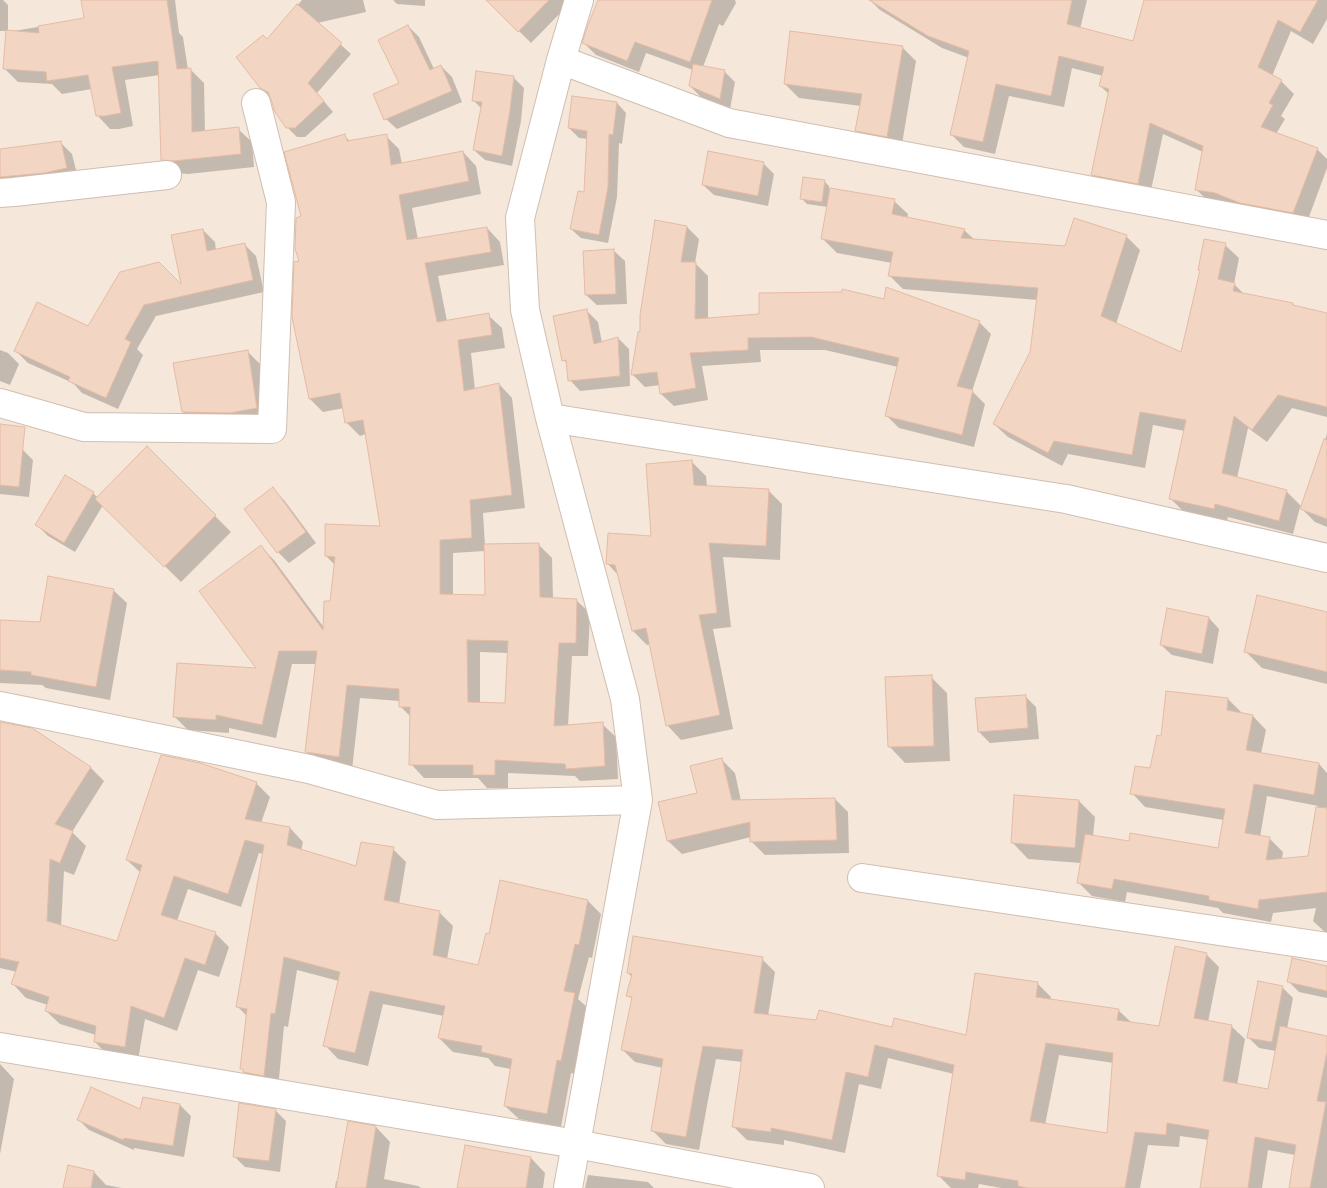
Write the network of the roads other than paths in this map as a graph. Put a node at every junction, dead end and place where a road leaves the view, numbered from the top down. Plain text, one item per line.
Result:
1 (579, 0) edge
2 (561, 60) junction
3 (256, 103) dead end
4 (167, 175) dead end
5 (0, 193) edge
6 (1327, 235) edge
7 (0, 404) edge
8 (550, 418) junction
9 (1327, 558) edge
10 (0, 706) edge
11 (638, 800) junction
12 (862, 878) dead end
13 (1327, 947) edge
14 (0, 1047) edge
15 (576, 1144) junction
16 (568, 1188) edge
17 (810, 1188) edge

1 - 2 street
2 - 6 street
2 - 8 street
3 - 7 street
4 - 5 street
8 - 9 street
8 - 11 street
10 - 11 street
11 - 15 street
12 - 13 street
14 - 15 street
15 - 16 street
15 - 17 street

